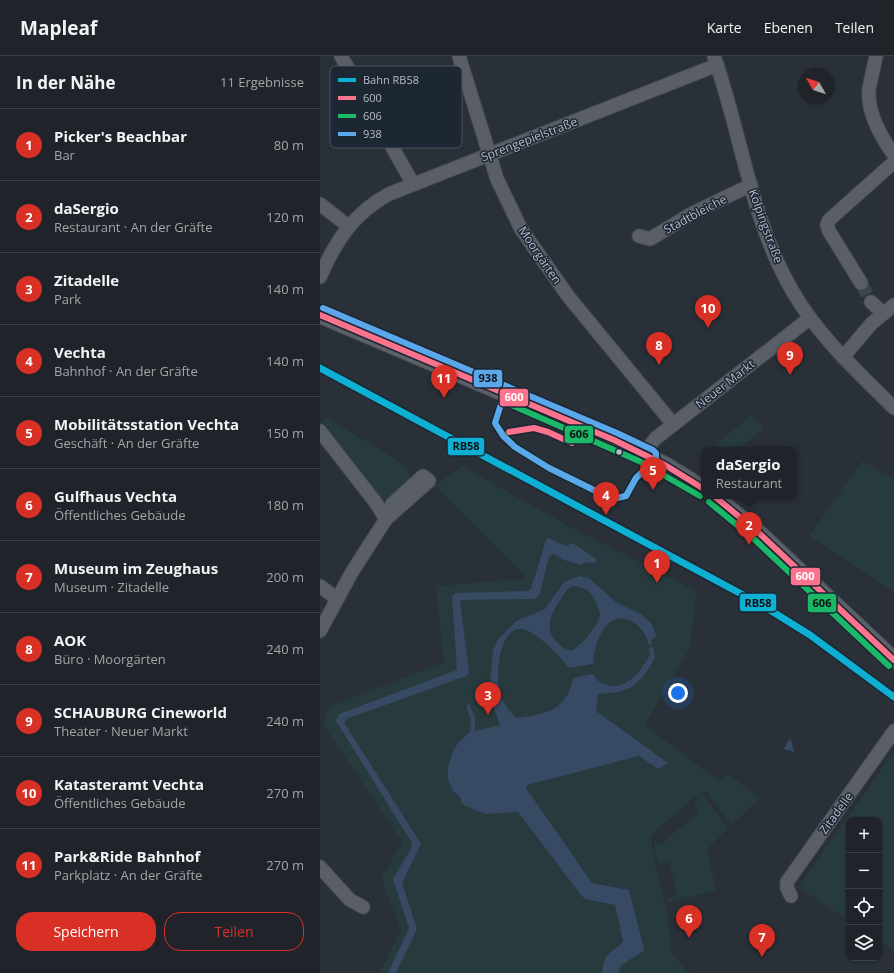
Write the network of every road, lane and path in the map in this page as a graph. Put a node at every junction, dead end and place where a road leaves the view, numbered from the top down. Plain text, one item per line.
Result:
1 (341, 56) edge
2 (459, 56) edge
3 (876, 56) edge
4 (716, 60) edge
5 (347, 66) edge
6 (462, 66) edge
7 (462, 66) edge
8 (393, 148) edge
9 (488, 155) junction
10 (894, 155) edge
11 (894, 162) edge
12 (413, 184) junction
13 (751, 185) junction
14 (320, 204) edge
15 (348, 226) junction
16 (639, 236) dead end
17 (320, 277) edge
18 (861, 283) tunnel mouth
19 (871, 302) tunnel mouth
20 (894, 305) edge
21 (883, 313) junction
22 (320, 315) edge
23 (810, 318) junction
24 (843, 357) junction
25 (894, 408) edge
26 (673, 424) junction
27 (320, 431) edge
28 (644, 454) junction
29 (426, 478) dead end
30 (701, 487) edge
31 (718, 499) edge
32 (386, 519) junction
33 (320, 586) edge
34 (337, 599) junction
35 (320, 631) edge
36 (894, 660) edge
37 (894, 731) edge
38 (320, 867) edge
39 (791, 896) dead end
40 (363, 908) dead end

1 - 5 street
2 - 6 street, Moorgärten
3 - 10 street
4 - 9 street, Sprengepielstraße
4 - 13 street, Kolpingstraße
7 - 9 street, Moorgärten
8 - 12 street
9 - 12 street, Sprengepielstraße
9 - 26 street, Moorgärten
11 - 18 street
12 - 15 street, Sprengepielstraße
13 - 16 street, Stadtbleiche
13 - 23 street, Kolpingstraße
14 - 15 street
15 - 17 street, Sprengepielstraße
19 - 21 street
20 - 21 street
21 - 24 street
22 - 28 main road
23 - 24 street, Kolpingstraße
23 - 26 street, Neuer Markt
24 - 25 street, Kolpingstraße
26 - 28 street, Neuer Markt
27 - 32 street
28 - 30 main road
29 - 32 street
31 - 36 main road
32 - 34 street
33 - 34 street
34 - 35 street
37 - 39 street, Zitadelle
38 - 40 street

